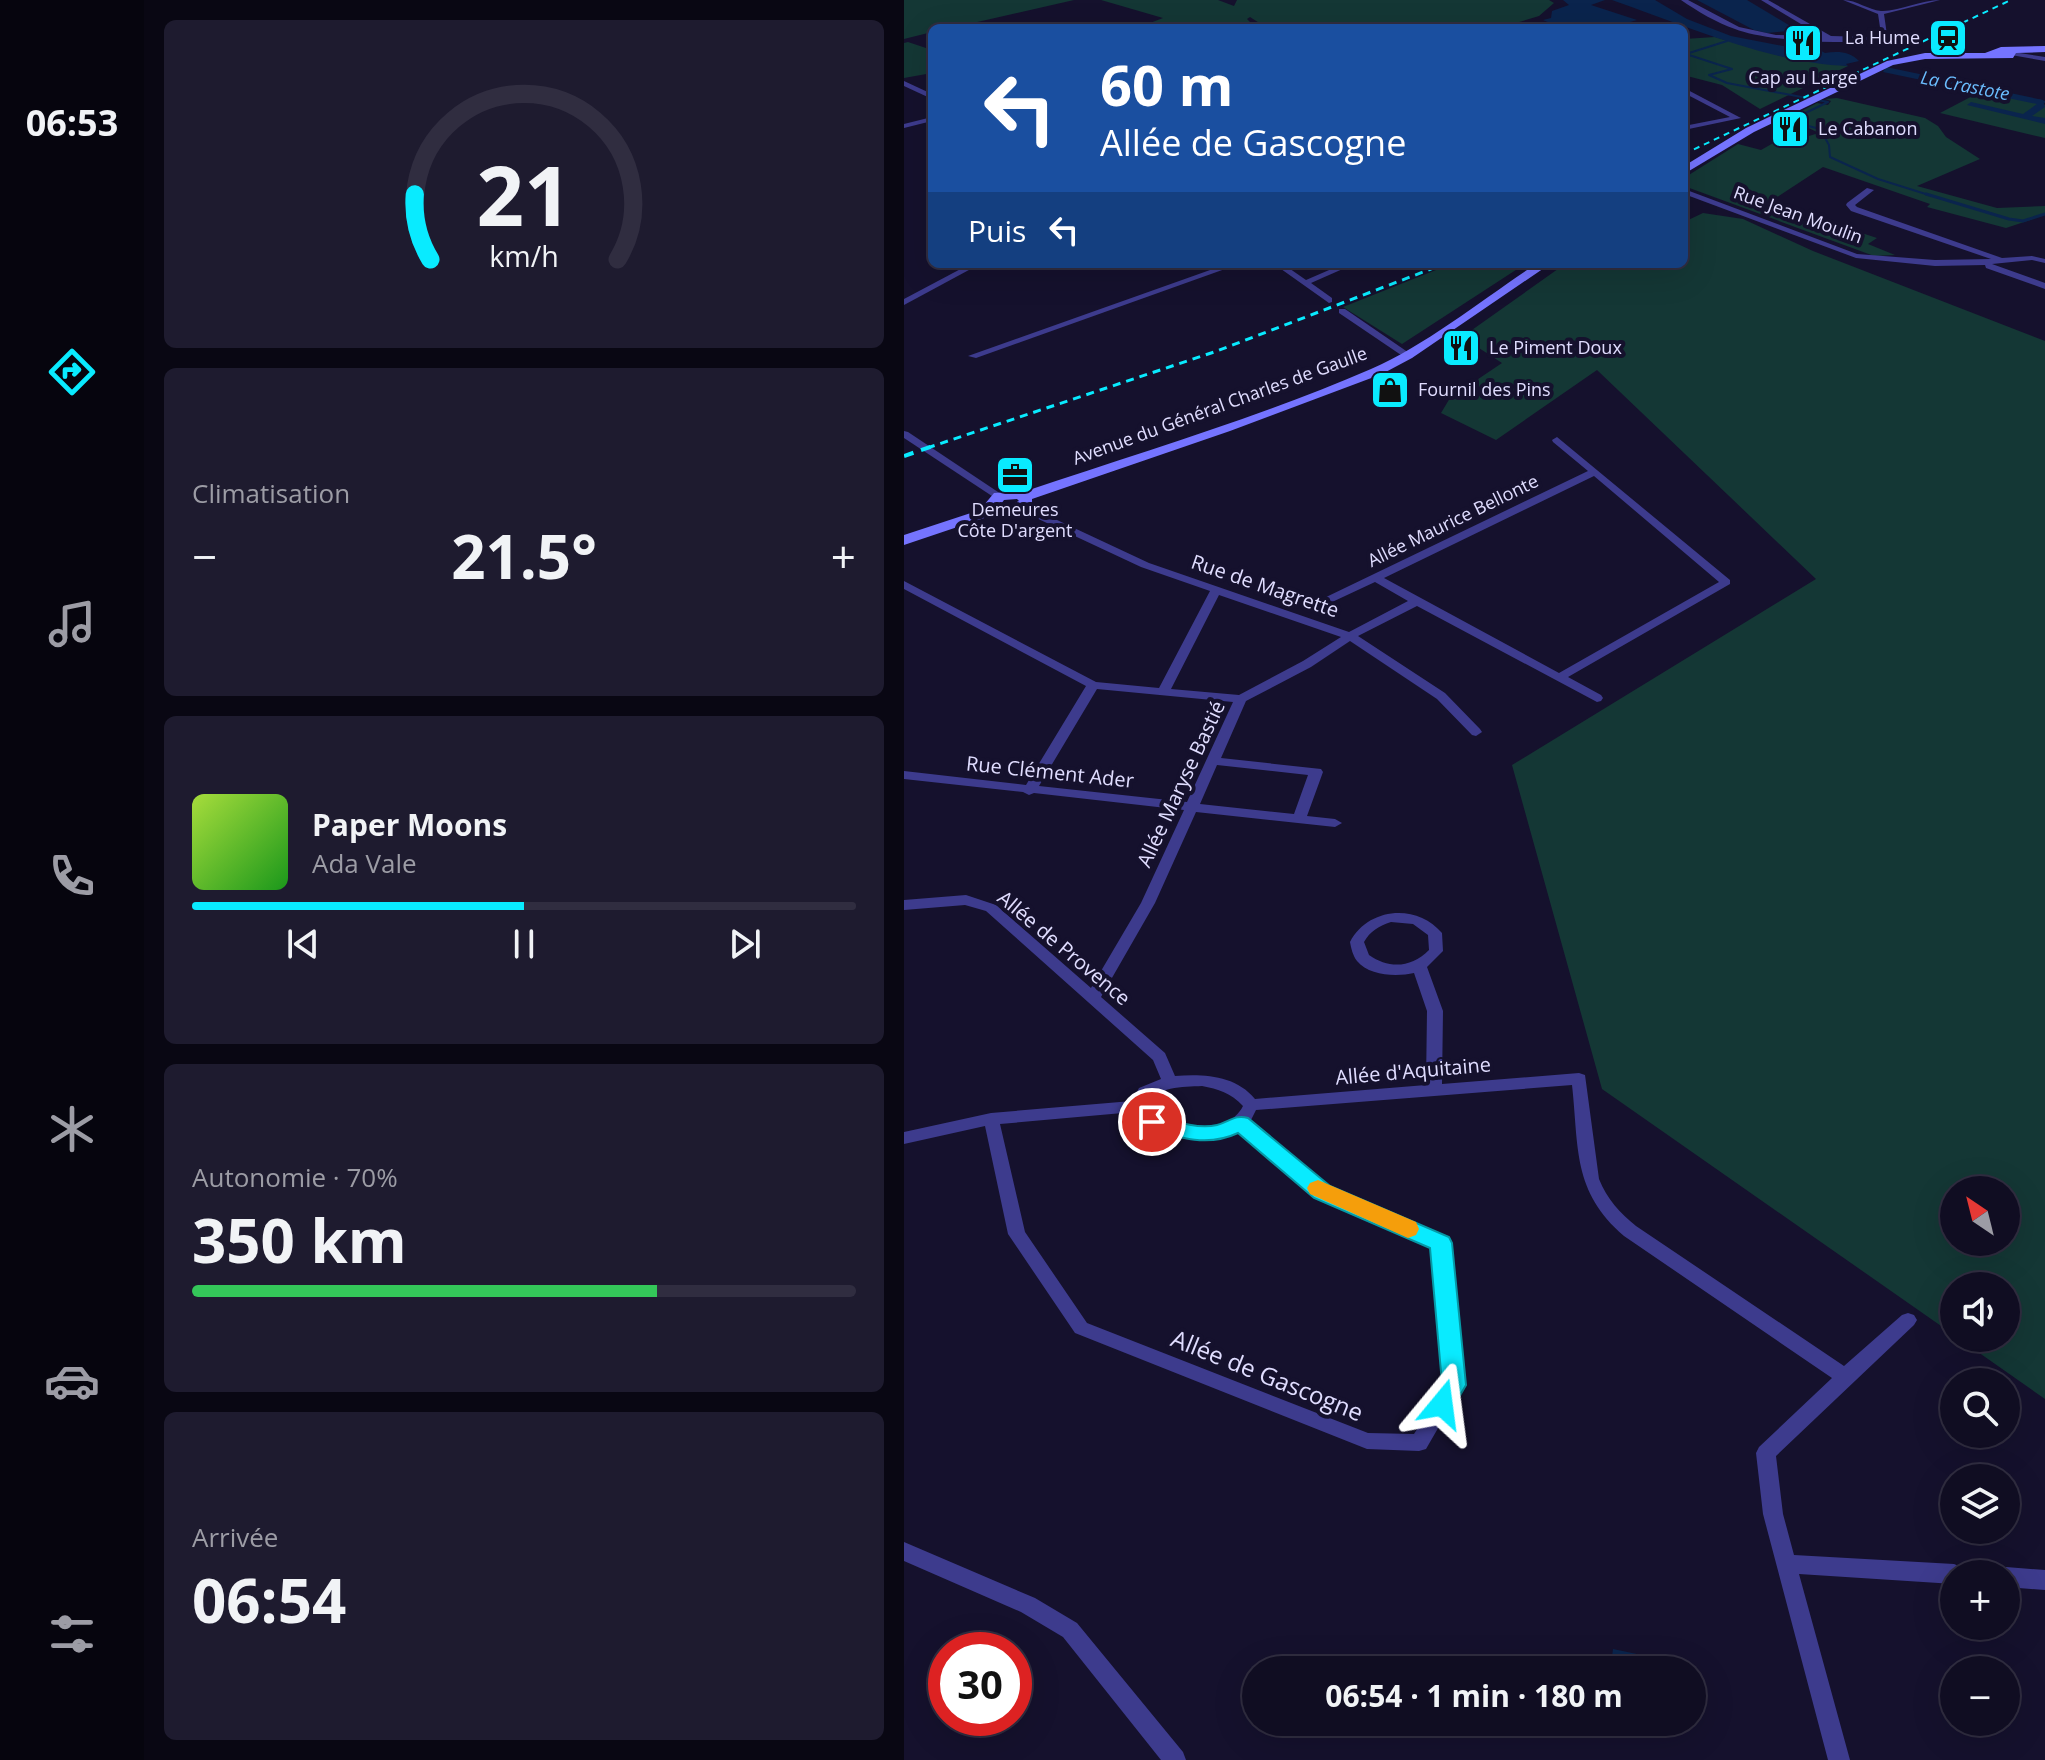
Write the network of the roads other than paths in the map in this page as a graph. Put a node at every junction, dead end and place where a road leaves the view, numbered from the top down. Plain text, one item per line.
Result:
1 (1684, 0) edge
2 (1846, 0) edge
3 (1937, 0) edge
4 (1760, 1) edge
5 (1881, 13) junction
6 (1815, 38) junction
7 (1830, 39) junction
8 (2045, 49) edge
9 (2010, 53) junction
10 (2045, 59) edge
11 (904, 83) edge
12 (1688, 92) edge
13 (928, 95) edge
14 (928, 120) edge
15 (904, 126) edge
16 (1688, 127) edge
17 (1688, 168) edge
18 (1870, 190) dead end
19 (1688, 193) edge
20 (2045, 251) edge
21 (2032, 258) junction
22 (2004, 261) junction
23 (2045, 261) edge
24 (1981, 263) junction
25 (968, 268) edge
26 (1224, 268) edge
27 (1284, 268) edge
28 (1341, 268) edge
29 (1538, 268) edge
30 (1305, 283) junction
31 (2045, 286) edge
32 (1329, 300) dead end
33 (904, 302) edge
34 (1342, 311) dead end
35 (1407, 355) junction
36 (973, 356) dead end
37 (904, 434) edge
38 (1557, 440) dead end
39 (1595, 472) junction
40 (1023, 502) junction
41 (996, 503) junction
42 (904, 537) edge
43 (1376, 578) junction
44 (904, 584) edge
45 (1216, 590) junction
46 (1326, 601) dead end
47 (1417, 601) junction
48 (1350, 636) junction
49 (1560, 677) junction
50 (1093, 685) junction
51 (1163, 692) junction
52 (1597, 698) dead end
53 (1241, 699) junction
54 (1476, 732) dead end
55 (1214, 761) junction
56 (904, 775) edge
57 (1029, 791) junction
58 (1192, 808) junction
59 (1299, 819) junction
60 (1335, 823) dead end
61 (904, 905) edge
62 (1419, 966) junction
63 (1094, 996) junction
64 (1170, 1082) junction
65 (1434, 1091) junction
66 (1251, 1105) junction
67 (1137, 1106) junction
68 (991, 1119) junction
69 (1240, 1123) junction
70 (904, 1138) edge
71 (1908, 1320) dead end
72 (1845, 1377) junction
73 (904, 1551) edge
74 (1787, 1564) junction
75 (1940, 1573) edge
76 (2020, 1578) edge
77 (2045, 1580) edge
78 (1174, 1760) edge
79 (1839, 1760) edge

1 - 6 street
2 - 5 street
3 - 5 street
4 - 6 street
4 - 7 street
5 - 7 street
6 - 7 street
8 - 9 main road
9 - 10 street
9 - 17 main road
11 - 13 street
12 - 16 street
14 - 15 street
18 - 22 street
19 - 24 street, Rue Jean Moulin
20 - 21 street
21 - 22 street, Rue Jean Moulin
21 - 23 street, Rue Jean Moulin
22 - 24 street, Rue Jean Moulin
24 - 31 street
25 - 33 street
26 - 36 street
27 - 30 street
28 - 30 street
29 - 35 main road, Avenue du Général Charles de Gaulle
30 - 32 street
34 - 35 street
35 - 40 main road, Avenue du Général Charles de Gaulle
37 - 41 street
38 - 39 street
39 - 43 street, Allée Maurice Bellonte
39 - 49 street
40 - 41 main road, Avenue du Général Charles de Gaulle
40 - 45 street, Rue de Magrette
41 - 42 main road
43 - 46 street, Allée Maurice Bellonte
43 - 47 street
44 - 50 street
45 - 48 street, Rue de Magrette
45 - 51 street
47 - 48 street, Allée Maryse Bastié
47 - 49 street
48 - 53 street, Allée Maryse Bastié
48 - 54 street, Rue de Magrette
49 - 52 street
50 - 51 street
50 - 57 street
51 - 53 street
53 - 55 street, Allée Maryse Bastié
55 - 58 street, Allée Maryse Bastié
55 - 59 street
56 - 57 street, Rue Clément Ader
57 - 58 street, Rue Clément Ader
58 - 59 street, Rue Clément Ader
58 - 63 street, Allée Maryse Bastié
59 - 60 street, Rue Clément Ader
61 - 63 street, Allée de Provence
62 - 62 street
62 - 65 street
63 - 64 street, Allée de Provence
64 - 66 street
64 - 67 street
65 - 66 street, Allée d'Aquitaine
65 - 72 street, Allée d'Aquitaine
66 - 69 street
67 - 68 street
67 - 69 street
68 - 69 street, Allée de Gascogne
68 - 70 street
71 - 72 street
72 - 74 street
73 - 78 street
74 - 75 street
74 - 79 street
76 - 77 street

